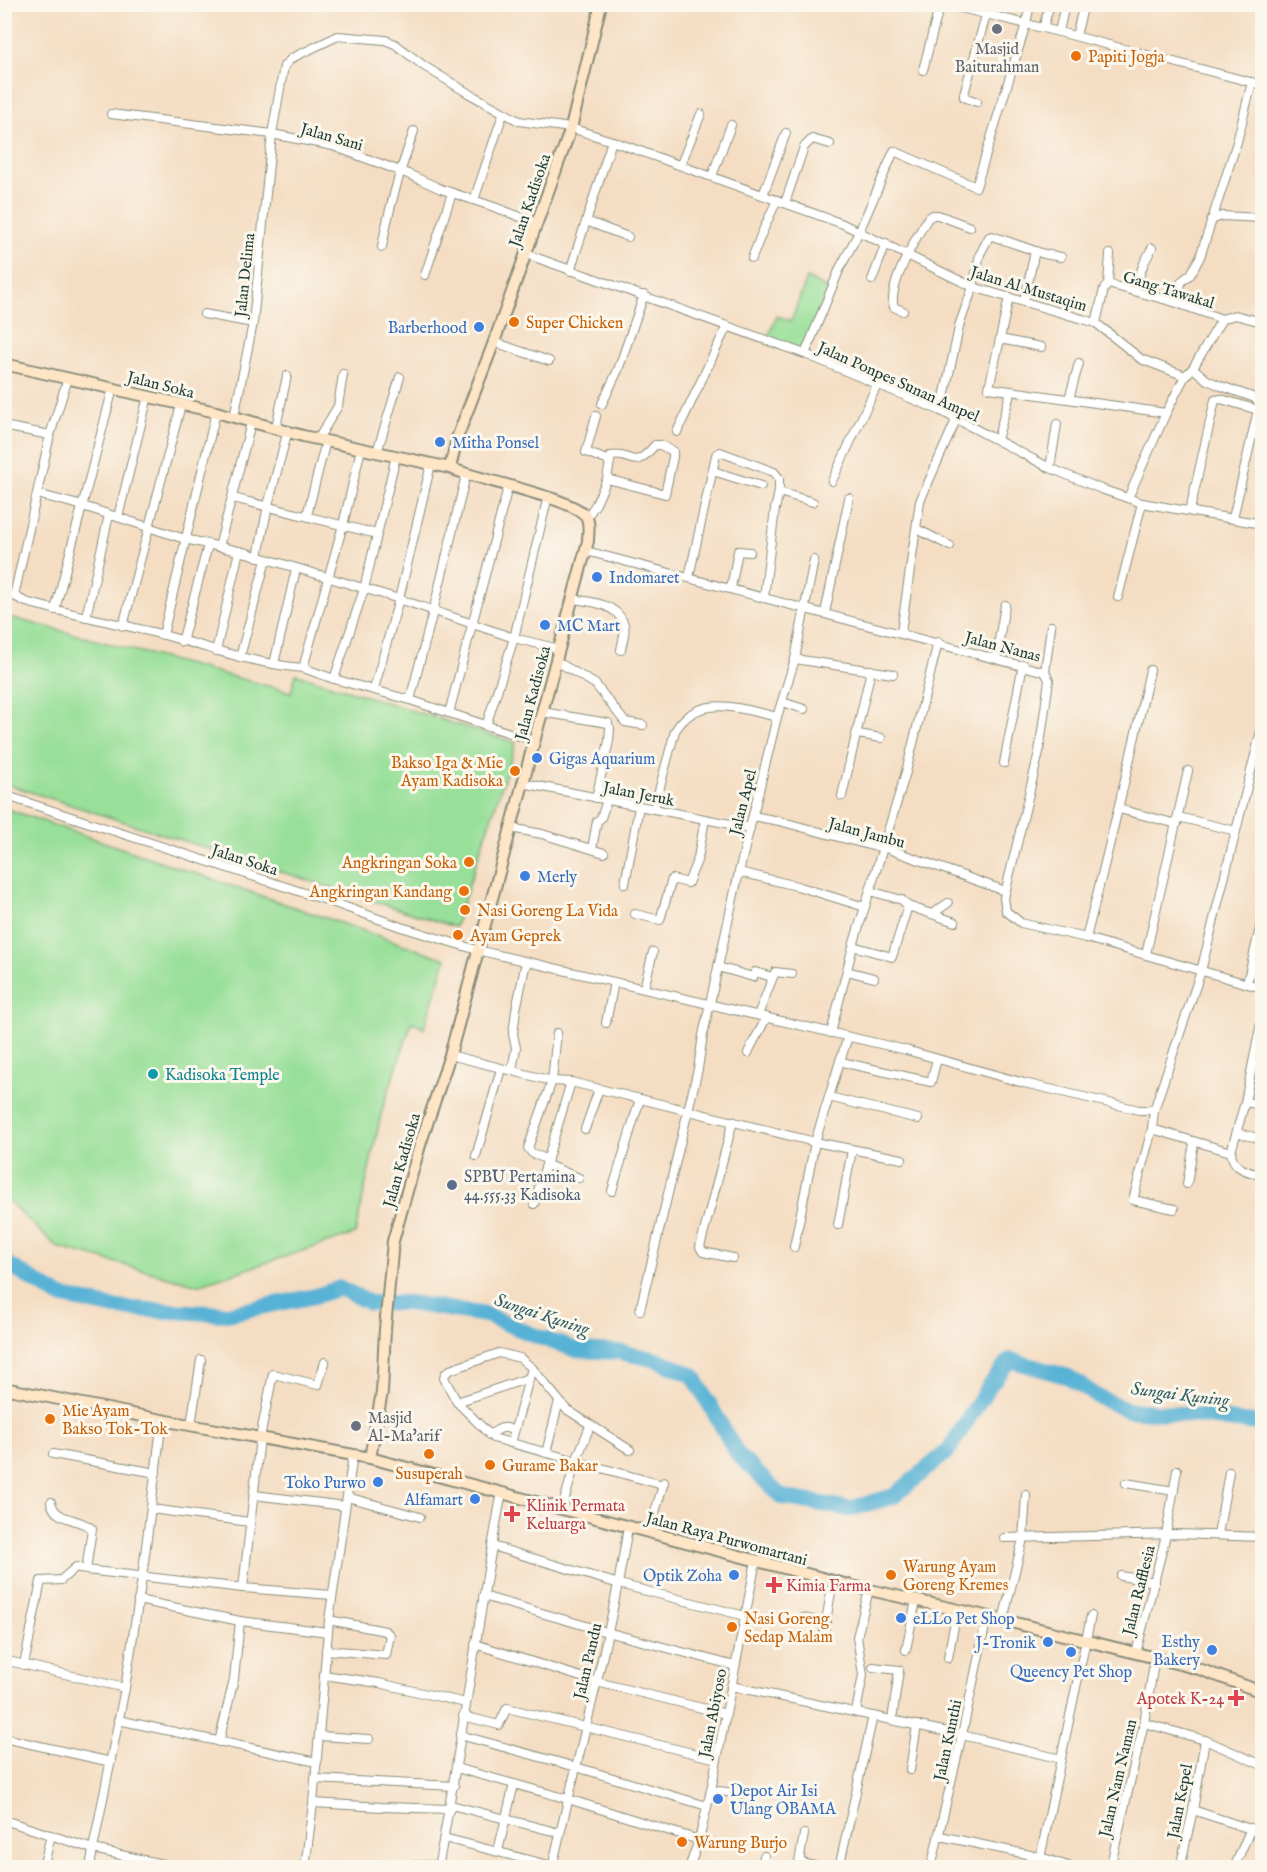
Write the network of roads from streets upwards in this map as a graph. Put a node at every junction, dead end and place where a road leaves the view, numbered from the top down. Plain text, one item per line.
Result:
1 (601, 4) edge
2 (942, 4) edge
3 (1030, 4) edge
4 (1050, 4) edge
5 (1065, 4) edge
6 (1084, 4) edge
7 (986, 15) junction
8 (1026, 24) junction
9 (1044, 28) junction
10 (1059, 32) junction
11 (1076, 36) junction
12 (923, 70) dead end
13 (1252, 82) junction
14 (1263, 85) edge
15 (977, 102) dead end
16 (111, 114) dead end
17 (503, 114) junction
18 (701, 114) dead end
19 (731, 125) dead end
20 (570, 128) junction
21 (414, 131) dead end
22 (786, 133) dead end
23 (272, 134) junction
24 (612, 141) junction
25 (830, 144) dead end
26 (681, 164) junction
27 (399, 171) junction
28 (712, 176) junction
29 (452, 193) junction
30 (764, 195) junction
31 (474, 200) junction
32 (781, 202) junction
33 (1263, 218) edge
34 (586, 220) junction
35 (1212, 220) junction
36 (536, 223) junction
37 (970, 228) dead end
38 (859, 232) junction
39 (628, 237) dead end
40 (886, 243) junction
41 (382, 247) dead end
42 (1152, 248) dead end
43 (1035, 251) junction
44 (526, 254) junction
45 (907, 254) junction
46 (1110, 254) dead end
47 (1060, 257) dead end
48 (752, 258) dead end
49 (570, 271) junction
50 (425, 275) dead end
51 (872, 280) dead end
52 (1108, 284) junction
53 (973, 287) junction
54 (1134, 291) junction
55 (644, 296) junction
56 (1009, 297) junction
57 (1024, 302) junction
58 (1174, 302) junction
59 (903, 310) dead end
60 (204, 314) dead end
61 (1222, 319) junction
62 (1263, 322) edge
63 (253, 323) junction
64 (1096, 323) junction
65 (727, 326) junction
66 (1000, 339) junction
67 (494, 342) junction
68 (1041, 347) dead end
69 (806, 354) junction
70 (549, 361) dead end
71 (1079, 363) dead end
72 (4, 364) edge
73 (1193, 368) junction
74 (343, 374) dead end
75 (286, 376) dead end
76 (1185, 376) junction
77 (400, 377) dead end
78 (68, 378) junction
79 (877, 385) junction
80 (112, 388) junction
81 (1011, 391) junction
82 (148, 396) junction
83 (1069, 399) junction
84 (602, 404) dead end
85 (181, 405) junction
86 (1258, 410) junction
87 (941, 411) junction
88 (216, 412) junction
89 (1166, 413) junction
90 (596, 416) dead end
91 (234, 417) junction
92 (956, 420) junction
93 (251, 423) junction
94 (1057, 424) dead end
95 (8, 427) dead end
96 (276, 427) junction
97 (288, 430) junction
98 (677, 432) dead end
99 (50, 435) junction
100 (322, 440) junction
101 (997, 440) junction
102 (361, 449) junction
103 (377, 452) junction
104 (396, 456) junction
105 (609, 462) junction
106 (431, 464) junction
107 (450, 468) junction
108 (1050, 468) junction
109 (713, 471) junction
110 (466, 475) junction
111 (607, 480) junction
112 (832, 481) dead end
113 (761, 486) dead end
114 (507, 487) junction
115 (779, 492) junction
116 (37, 494) junction
117 (548, 496) junction
118 (233, 498) junction
119 (849, 498) dead end
120 (1128, 498) junction
121 (813, 502) dead end
122 (1142, 503) junction
123 (83, 506) junction
124 (268, 506) junction
125 (1190, 510) junction
126 (307, 515) junction
127 (114, 516) junction
128 (587, 517) junction
129 (1233, 518) junction
130 (1263, 524) edge
131 (343, 525) junction
132 (148, 528) junction
133 (917, 529) junction
134 (377, 534) junction
135 (185, 539) junction
136 (208, 545) junction
137 (950, 546) dead end
138 (219, 548) junction
139 (586, 550) junction
140 (238, 551) junction
141 (750, 552) dead end
142 (262, 558) junction
143 (814, 560) dead end
144 (296, 569) junction
145 (689, 577) junction
146 (329, 579) junction
147 (731, 588) junction
148 (364, 589) junction
149 (764, 597) junction
150 (1118, 597) dead end
151 (399, 599) junction
152 (573, 599) junction
153 (1005, 605) dead end
154 (805, 608) junction
155 (55, 610) junction
156 (434, 612) junction
157 (825, 613) junction
158 (86, 617) junction
159 (473, 624) junction
160 (123, 626) junction
161 (1051, 626) dead end
162 (901, 632) junction
163 (163, 635) junction
164 (514, 638) junction
165 (182, 642) junction
166 (938, 642) junction
167 (559, 649) junction
168 (621, 650) dead end
169 (216, 651) junction
170 (240, 657) junction
171 (996, 657) junction
172 (795, 659) junction
173 (556, 661) junction
174 (274, 664) junction
175 (1023, 664) junction
176 (303, 668) junction
177 (871, 670) junction
178 (1150, 670) dead end
179 (1045, 672) junction
180 (893, 674) dead end
181 (334, 679) junction
182 (374, 688) junction
183 (410, 700) junction
184 (782, 702) junction
185 (804, 709) dead end
186 (449, 712) junction
187 (542, 712) junction
188 (777, 717) junction
189 (644, 725) dead end
190 (486, 726) junction
191 (1263, 728) edge
192 (858, 734) junction
193 (881, 738) dead end
194 (534, 741) junction
195 (1004, 763) dead end
196 (1188, 771) dead end
197 (523, 783) junction
198 (4, 795) edge
199 (842, 796) dead end
200 (596, 798) junction
201 (608, 801) junction
202 (639, 807) junction
203 (654, 809) junction
204 (1119, 809) junction
205 (753, 816) junction
206 (705, 819) junction
207 (1178, 820) junction
208 (511, 828) junction
209 (750, 828) junction
210 (1236, 831) junction
211 (884, 847) junction
212 (592, 849) junction
213 (604, 853) dead end
214 (739, 872) junction
215 (625, 884) dead end
216 (870, 891) junction
217 (1005, 891) junction
218 (948, 903) dead end
219 (908, 906) junction
220 (865, 907) junction
221 (635, 914) dead end
222 (932, 914) junction
223 (1263, 920) edge
224 (955, 922) dead end
225 (1086, 938) junction
226 (853, 946) junction
227 (477, 950) junction
228 (653, 952) dead end
229 (1146, 954) junction
230 (526, 962) junction
231 (718, 968) junction
232 (847, 971) junction
233 (1201, 971) junction
234 (792, 974) dead end
235 (772, 977) junction
236 (874, 978) dead end
237 (614, 982) junction
238 (1247, 983) junction
239 (644, 988) junction
240 (1263, 988) edge
241 (710, 1004) junction
242 (762, 1016) junction
243 (1263, 1018) edge
244 (606, 1023) dead end
245 (557, 1033) dead end
246 (831, 1033) junction
247 (848, 1037) junction
248 (748, 1053) dead end
249 (450, 1055) junction
250 (1258, 1056) edge
251 (937, 1059) junction
252 (840, 1061) junction
253 (501, 1069) junction
254 (512, 1070) junction
255 (552, 1081) junction
256 (571, 1082) junction
257 (599, 1089) junction
258 (829, 1097) junction
259 (640, 1099) junction
260 (1245, 1102) junction
261 (1263, 1105) edge
262 (687, 1110) junction
263 (1154, 1110) junction
264 (918, 1119) dead end
265 (733, 1120) junction
266 (585, 1129) dead end
267 (1152, 1129) junction
268 (1237, 1133) junction
269 (1263, 1139) edge
270 (815, 1142) junction
271 (1194, 1143) junction
272 (852, 1150) junction
273 (1231, 1152) junction
274 (476, 1155) dead end
275 (902, 1159) dead end
276 (548, 1163) junction
277 (1263, 1176) edge
278 (579, 1178) dead end
279 (1187, 1184) dead end
280 (612, 1191) dead end
281 (534, 1204) dead end
282 (1174, 1209) dead end
283 (838, 1225) dead end
284 (794, 1247) dead end
285 (733, 1258) dead end
286 (640, 1310) dead end
287 (201, 1360) dead end
288 (325, 1362) dead end
289 (532, 1368) junction
290 (529, 1378) junction
291 (6, 1388) edge
292 (559, 1401) junction
293 (457, 1402) junction
294 (4, 1404) edge
295 (162, 1420) junction
296 (191, 1425) junction
297 (590, 1426) junction
298 (514, 1432) junction
299 (489, 1435) junction
300 (260, 1438) junction
301 (511, 1443) junction
302 (630, 1450) dead end
303 (546, 1453) junction
304 (53, 1454) dead end
305 (352, 1455) junction
306 (370, 1458) junction
307 (576, 1461) junction
308 (1177, 1470) dead end
309 (1229, 1472) dead end
310 (156, 1473) junction
311 (1126, 1483) dead end
312 (1173, 1491) junction
313 (502, 1492) junction
314 (254, 1495) junction
315 (1026, 1495) dead end
316 (347, 1497) junction
317 (51, 1502) dead end
318 (345, 1506) junction
319 (562, 1508) junction
320 (151, 1509) junction
321 (420, 1517) dead end
322 (250, 1522) junction
323 (628, 1527) junction
324 (649, 1532) junction
325 (1166, 1534) junction
326 (1218, 1535) junction
327 (1263, 1537) edge
328 (1004, 1538) dead end
329 (1023, 1539) junction
330 (492, 1546) junction
331 (756, 1561) junction
332 (86, 1570) junction
333 (1120, 1576) dead end
334 (142, 1578) junction
335 (833, 1581) junction
336 (1155, 1582) junction
337 (619, 1584) junction
338 (243, 1588) junction
339 (869, 1590) junction
340 (332, 1595) junction
341 (483, 1596) junction
342 (138, 1600) junction
343 (916, 1600) junction
344 (957, 1610) junction
345 (745, 1616) junction
346 (1091, 1616) dead end
347 (987, 1617) junction
348 (803, 1618) dead end
349 (329, 1620) junction
350 (1003, 1620) junction
351 (240, 1621) junction
352 (825, 1623) junction
353 (328, 1632) junction
354 (607, 1632) junction
355 (823, 1638) dead end
356 (1085, 1640) junction
357 (475, 1644) junction
358 (326, 1650) junction
359 (906, 1650) dead end
360 (1136, 1653) junction
361 (948, 1658) dead end
362 (1155, 1658) junction
363 (4, 1660) edge
364 (24, 1665) junction
365 (735, 1665) junction
366 (873, 1667) dead end
367 (324, 1674) junction
368 (597, 1682) junction
369 (731, 1686) junction
370 (125, 1688) junction
371 (1263, 1692) edge
372 (466, 1703) junction
373 (856, 1712) junction
374 (726, 1714) junction
375 (464, 1716) junction
376 (873, 1716) junction
377 (118, 1720) junction
378 (892, 1720) junction
379 (1144, 1723) junction
380 (917, 1725) junction
381 (586, 1729) junction
382 (460, 1735) junction
383 (962, 1735) junction
384 (319, 1736) junction
385 (4, 1738) edge
386 (369, 1739) dead end
387 (1205, 1740) junction
388 (219, 1742) junction
389 (717, 1759) junction
390 (1060, 1759) junction
391 (111, 1762) junction
392 (317, 1762) junction
393 (1263, 1765) edge
394 (576, 1767) junction
395 (456, 1768) junction
396 (910, 1770) dead end
397 (315, 1779) junction
398 (514, 1784) junction
399 (454, 1786) junction
400 (711, 1790) junction
401 (742, 1794) dead end
402 (568, 1799) junction
403 (313, 1803) junction
404 (707, 1806) junction
405 (450, 1807) junction
406 (1193, 1810) junction
407 (505, 1817) junction
408 (4, 1820) edge
409 (1251, 1828) junction
410 (560, 1833) junction
411 (1263, 1833) edge
412 (804, 1834) dead end
413 (51, 1836) junction
414 (940, 1836) junction
415 (444, 1838) junction
416 (699, 1840) junction
417 (93, 1849) junction
418 (498, 1851) junction
419 (764, 1856) dead end
420 (1040, 1857) junction
421 (799, 1865) edge
422 (388, 1866) edge
423 (438, 1866) edge
424 (551, 1866) edge
425 (43, 1868) edge
426 (90, 1868) edge
427 (181, 1868) edge
428 (305, 1868) edge
429 (535, 1868) edge
430 (689, 1868) edge
431 (762, 1868) edge
432 (822, 1868) edge
433 (839, 1868) edge
434 (931, 1868) edge
435 (1038, 1868) edge
436 (1074, 1868) edge
437 (1110, 1868) edge
438 (1180, 1868) edge
439 (1234, 1868) edge

1 - 20 street, Jalan Kadisoka
2 - 7 street
2 - 12 street
3 - 8 street
4 - 9 street
5 - 10 street
6 - 11 street
7 - 8 street
7 - 15 street
8 - 9 street
8 - 38 street
9 - 10 street
10 - 11 street
11 - 13 street
13 - 14 street
13 - 35 street
16 - 23 street, Jalan Sani
17 - 20 street, Jalan Al Mustaqim
17 - 23 street, Jalan Delima
17 - 31 street
18 - 26 street
19 - 28 street
20 - 24 street, Jalan Al Mustaqim
20 - 36 street, Jalan Kadisoka
21 - 27 street
22 - 30 street
23 - 27 street, Jalan Sani
23 - 63 street, Jalan Delima
24 - 26 street, Jalan Al Mustaqim
24 - 34 street
25 - 32 street
26 - 28 street, Jalan Al Mustaqim
27 - 29 street, Jalan Sani
27 - 41 street
28 - 30 street, Jalan Al Mustaqim
29 - 31 street, Jalan Sani
29 - 50 street
30 - 32 street, Jalan Al Mustaqim
31 - 36 street, Jalan Sani
32 - 38 street, Jalan Al Mustaqim
32 - 48 street
33 - 35 street
34 - 39 street
34 - 49 street
35 - 58 street
36 - 44 street, Jalan Kadisoka
37 - 45 street
38 - 40 street, Jalan Al Mustaqim
38 - 69 street
40 - 45 street, Jalan Al Mustaqim
40 - 51 street
42 - 54 street
43 - 47 street
43 - 53 street
43 - 57 street
44 - 49 street, Jalan Ponpes Sunan Ampel
44 - 67 street, Jalan Kadisoka
45 - 53 street, Jalan Al Mustaqim
45 - 59 street
46 - 52 street
49 - 55 street, Jalan Ponpes Sunan Ampel
52 - 54 street, Gang Tawakal
52 - 64 street
53 - 56 street, Jalan Al Mustaqim
53 - 87 street
54 - 58 street, Gang Tawakal
55 - 65 street, Jalan Ponpes Sunan Ampel
55 - 84 street
56 - 57 street, Jalan Al Mustaqim
56 - 66 street
57 - 64 street, Jalan Al Mustaqim
58 - 61 street, Gang Tawakal
60 - 63 street
61 - 62 street, Gang Tawakal
61 - 73 street
63 - 91 street, Jalan Delima
64 - 76 street, Jalan Al Mustaqim
65 - 69 street, Jalan Ponpes Sunan Ampel
65 - 98 street
66 - 68 street
66 - 81 street
67 - 70 street
67 - 107 street, Jalan Kadisoka
69 - 79 street, Jalan Ponpes Sunan Ampel
71 - 83 street
72 - 78 street, Jalan Soka
73 - 76 street
73 - 86 street
74 - 100 street
75 - 96 street
76 - 89 street
77 - 103 street
78 - 80 street, Jalan Soka
78 - 99 street
79 - 87 street, Jalan Ponpes Sunan Ampel
79 - 112 street
80 - 82 street, Jalan Soka
80 - 123 street
81 - 83 street
81 - 101 street
82 - 85 street, Jalan Soka
82 - 127 street
83 - 89 street
85 - 88 street, Jalan Soka
85 - 132 street
86 - 125 street
86 - 129 street
87 - 92 street, Jalan Ponpes Sunan Ampel
88 - 91 street, Jalan Soka
88 - 135 street
89 - 120 street
90 - 105 street
91 - 93 street, Jalan Soka
92 - 101 street, Jalan Ponpes Sunan Ampel
92 - 133 street
93 - 96 street, Jalan Soka
93 - 118 street
94 - 108 street
95 - 99 street
96 - 97 street, Jalan Soka
97 - 100 street, Jalan Soka
97 - 124 street
99 - 116 street
100 - 102 street, Jalan Soka
100 - 126 street
101 - 108 street, Jalan Ponpes Sunan Ampel
102 - 103 street, Jalan Soka
102 - 131 street
103 - 104 street, Jalan Soka
104 - 106 street, Jalan Soka
104 - 134 street
105 - 111 street
105 - 111 street
106 - 107 street, Jalan Soka
106 - 151 street
107 - 110 street
108 - 120 street, Jalan Ponpes Sunan Ampel
109 - 113 street
109 - 115 street
109 - 145 street
110 - 114 street
110 - 156 street
111 - 128 street
114 - 117 street
114 - 159 street
115 - 121 street
115 - 149 street
116 - 123 street
116 - 155 street
117 - 128 street
117 - 164 street
118 - 124 street
118 - 138 street
119 - 157 street
120 - 122 street, Jalan Ponpes Sunan Ampel
122 - 125 street, Jalan Ponpes Sunan Ampel
122 - 150 street
123 - 127 street
123 - 155 street
124 - 126 street
124 - 142 street
125 - 129 street, Jalan Ponpes Sunan Ampel
126 - 131 street
127 - 132 street
127 - 158 street
128 - 139 street, Jalan Kadisoka
129 - 130 street, Jalan Ponpes Sunan Ampel
131 - 134 street
131 - 146 street
132 - 135 street
132 - 160 street
133 - 137 street
133 - 162 street
134 - 148 street
135 - 136 street
135 - 163 street
136 - 138 street
136 - 165 street
138 - 140 street
139 - 145 street, Jalan Nanas
139 - 152 street, Jalan Kadisoka
140 - 142 street
140 - 169 street
141 - 147 street
142 - 144 street
142 - 170 street
143 - 154 street, Jalan Apel
144 - 146 street
144 - 174 street
145 - 147 street, Jalan Nanas
146 - 148 street
146 - 176 street
147 - 149 street, Jalan Nanas
148 - 151 street
148 - 181 street
149 - 154 street, Jalan Nanas
151 - 156 street
151 - 182 street
152 - 167 street, Jalan Kadisoka
152 - 168 street
153 - 171 street
154 - 157 street, Jalan Nanas
154 - 172 street, Jalan Apel
155 - 158 street
156 - 159 street
156 - 183 street
157 - 162 street, Jalan Nanas
158 - 160 street
159 - 164 street
159 - 186 street
160 - 163 street
161 - 179 street
162 - 166 street, Jalan Nanas
163 - 165 street
164 - 167 street
164 - 190 street
165 - 169 street
166 - 171 street, Jalan Nanas
166 - 211 street
167 - 173 street, Jalan Kadisoka
169 - 170 street
170 - 174 street
171 - 175 street, Jalan Nanas
172 - 177 street
172 - 184 street, Jalan Apel
173 - 187 street, Jalan Kadisoka
173 - 189 street
174 - 176 street
175 - 179 street, Jalan Nanas
175 - 195 street
176 - 181 street
177 - 180 street
177 - 192 street
178 - 204 street
179 - 217 street, Jalan Nanas
181 - 182 street
182 - 183 street
183 - 186 street
184 - 185 street
184 - 188 street, Jalan Apel
186 - 190 street
187 - 194 street, Jalan Kadisoka
187 - 200 street
188 - 203 street
188 - 205 street, Jalan Apel
190 - 194 street
191 - 210 street
192 - 193 street
192 - 199 street
194 - 197 street, Jalan Kadisoka
196 - 207 street
197 - 200 street, Jalan Jeruk
197 - 208 street, Jalan Kadisoka
198 - 227 street, Jalan Soka
200 - 201 street, Jalan Jeruk
201 - 202 street, Jalan Jeruk
201 - 212 street
202 - 203 street, Jalan Jeruk
202 - 215 street
203 - 206 street, Jalan Jeruk
204 - 207 street
204 - 225 street
205 - 209 street, Jalan Apel
205 - 211 street, Jalan Jambu
206 - 209 street, Jalan Jeruk
206 - 221 street
207 - 210 street
207 - 229 street
208 - 212 street
208 - 227 street, Jalan Kadisoka
209 - 214 street, Jalan Apel
210 - 233 street
211 - 216 street
211 - 217 street, Jalan Jambu
212 - 213 street
214 - 220 street
214 - 231 street, Jalan Apel
216 - 219 street
216 - 220 street
217 - 225 street
218 - 222 street
219 - 222 street
219 - 226 street
220 - 226 street
222 - 224 street
223 - 238 street
225 - 229 street
226 - 232 street
227 - 230 street, Jalan Soka
227 - 249 street, Jalan Kadisoka
228 - 239 street
229 - 233 street
230 - 237 street, Jalan Soka
230 - 254 street
231 - 235 street
231 - 241 street, Jalan Apel
232 - 236 street
232 - 246 street
233 - 238 street
233 - 263 street
234 - 235 street
235 - 242 street
237 - 239 street, Jalan Soka
237 - 244 street
238 - 240 street
239 - 241 street, Jalan Soka
241 - 242 street, Jalan Soka
241 - 262 street, Jalan Apel
242 - 246 street, Jalan Soka
242 - 248 street
243 - 250 street
245 - 255 street
246 - 247 street, Jalan Soka
247 - 251 street, Jalan Soka
247 - 252 street
249 - 253 street
249 - 306 street, Jalan Kadisoka
250 - 260 street
251 - 252 street
251 - 263 street, Jalan Soka
252 - 258 street
253 - 254 street
253 - 274 street
254 - 255 street
255 - 256 street
255 - 276 street
256 - 257 street
256 - 276 street
257 - 259 street
257 - 266 street
258 - 264 street
258 - 270 street
259 - 262 street
259 - 280 street
260 - 261 street
260 - 268 street
262 - 265 street
262 - 286 street, Jalan Apel
263 - 267 street
265 - 270 street
265 - 285 street
267 - 271 street
267 - 282 street
268 - 269 street
268 - 273 street
270 - 272 street
270 - 284 street
271 - 273 street
271 - 279 street
272 - 275 street
272 - 283 street
273 - 277 street
276 - 278 street
276 - 281 street
287 - 296 street
288 - 300 street
289 - 290 street
289 - 292 street
289 - 293 street
290 - 293 street
290 - 298 street
291 - 294 street
291 - 295 street, Jalan Raya Purwomartani
292 - 297 street
292 - 303 street
293 - 299 street
295 - 296 street, Jalan Raya Purwomartani
295 - 310 street
296 - 300 street, Jalan Raya Purwomartani
297 - 302 street
297 - 307 street
298 - 299 street
298 - 301 street
299 - 301 street
300 - 305 street, Jalan Raya Purwomartani
300 - 314 street
301 - 303 street
303 - 307 street
304 - 310 street
305 - 306 street, Jalan Raya Purwomartani
305 - 316 street
306 - 313 street, Jalan Raya Purwomartani
307 - 319 street
307 - 324 street
308 - 312 street, Jalan Rafflesia
309 - 326 street
310 - 320 street
311 - 312 street
312 - 325 street, Jalan Rafflesia
313 - 319 street, Jalan Raya Purwomartani
313 - 330 street
314 - 318 street
314 - 322 street
315 - 329 street
316 - 318 street
316 - 321 street
317 - 332 street
318 - 340 street
319 - 323 street, Jalan Raya Purwomartani
320 - 322 street
320 - 334 street
322 - 338 street
323 - 324 street, Jalan Raya Purwomartani
323 - 337 street, Jalan Pandu
324 - 331 street, Jalan Raya Purwomartani
325 - 326 street
325 - 329 street
325 - 336 street, Jalan Rafflesia
326 - 327 street
328 - 329 street
329 - 350 street
330 - 337 street
330 - 341 street
331 - 335 street, Jalan Raya Purwomartani
331 - 345 street, Jalan Abiyoso
332 - 334 street
332 - 364 street
333 - 336 street
334 - 338 street
334 - 342 street
335 - 339 street, Jalan Raya Purwomartani
335 - 352 street
336 - 360 street, Jalan Rafflesia
337 - 345 street
337 - 354 street, Jalan Pandu
338 - 340 street
339 - 343 street, Jalan Raya Purwomartani
339 - 373 street
340 - 349 street
341 - 354 street
341 - 357 street
342 - 351 street
342 - 370 street
343 - 344 street, Jalan Raya Purwomartani
343 - 359 street
344 - 347 street, Jalan Raya Purwomartani
344 - 361 street
345 - 365 street, Jalan Abiyoso
346 - 356 street
347 - 350 street, Jalan Raya Purwomartani
347 - 383 street, Jalan Kunthi
348 - 352 street
349 - 353 street
349 - 358 street
350 - 356 street, Jalan Raya Purwomartani
351 - 353 street
351 - 388 street
352 - 355 street
353 - 358 street
354 - 365 street
354 - 368 street, Jalan Pandu
356 - 360 street, Jalan Raya Purwomartani
356 - 390 street
357 - 368 street
357 - 372 street
358 - 367 street
360 - 362 street, Jalan Raya Purwomartani
362 - 371 street, Jalan Raya Purwomartani
362 - 379 street, Jalan Nam Naman
363 - 364 street
364 - 370 street
365 - 369 street, Jalan Abiyoso
366 - 378 street
367 - 372 street
367 - 384 street
368 - 374 street
368 - 381 street, Jalan Pandu
369 - 373 street
369 - 374 street, Jalan Abiyoso
370 - 377 street
372 - 375 street
373 - 376 street
374 - 389 street, Jalan Abiyoso
375 - 381 street
375 - 382 street
376 - 378 street
376 - 433 street
377 - 388 street
377 - 391 street
378 - 380 street
379 - 387 street
379 - 437 street, Jalan Nam Naman
380 - 383 street
380 - 396 street
381 - 389 street
381 - 394 street, Jalan Pandu
382 - 394 street
382 - 395 street
383 - 390 street
383 - 414 street, Jalan Kunthi
384 - 386 street
384 - 392 street
385 - 391 street
387 - 393 street
387 - 406 street, Jalan Kepel
388 - 392 street
389 - 400 street, Jalan Abiyoso
390 - 420 street
391 - 417 street
392 - 397 street
394 - 402 street, Jalan Pandu
394 - 404 street
395 - 398 street
395 - 399 street
397 - 399 street
397 - 403 street
398 - 402 street
398 - 407 street
399 - 405 street
400 - 401 street
400 - 404 street, Jalan Abiyoso
402 - 410 street, Jalan Pandu
402 - 416 street
403 - 405 street
403 - 428 street
404 - 416 street, Jalan Abiyoso
405 - 407 street
405 - 415 street
406 - 409 street
406 - 438 street, Jalan Kepel
407 - 410 street
407 - 418 street
408 - 413 street
409 - 411 street
409 - 439 street
410 - 424 street, Jalan Pandu
412 - 421 street
413 - 417 street
413 - 425 street
414 - 420 street
414 - 434 street, Jalan Kunthi
415 - 418 street
415 - 423 street
416 - 430 street, Jalan Abiyoso
417 - 426 street
417 - 427 street
418 - 424 street
419 - 431 street
420 - 435 street
420 - 436 street
421 - 432 street
422 - 423 street
424 - 429 street

